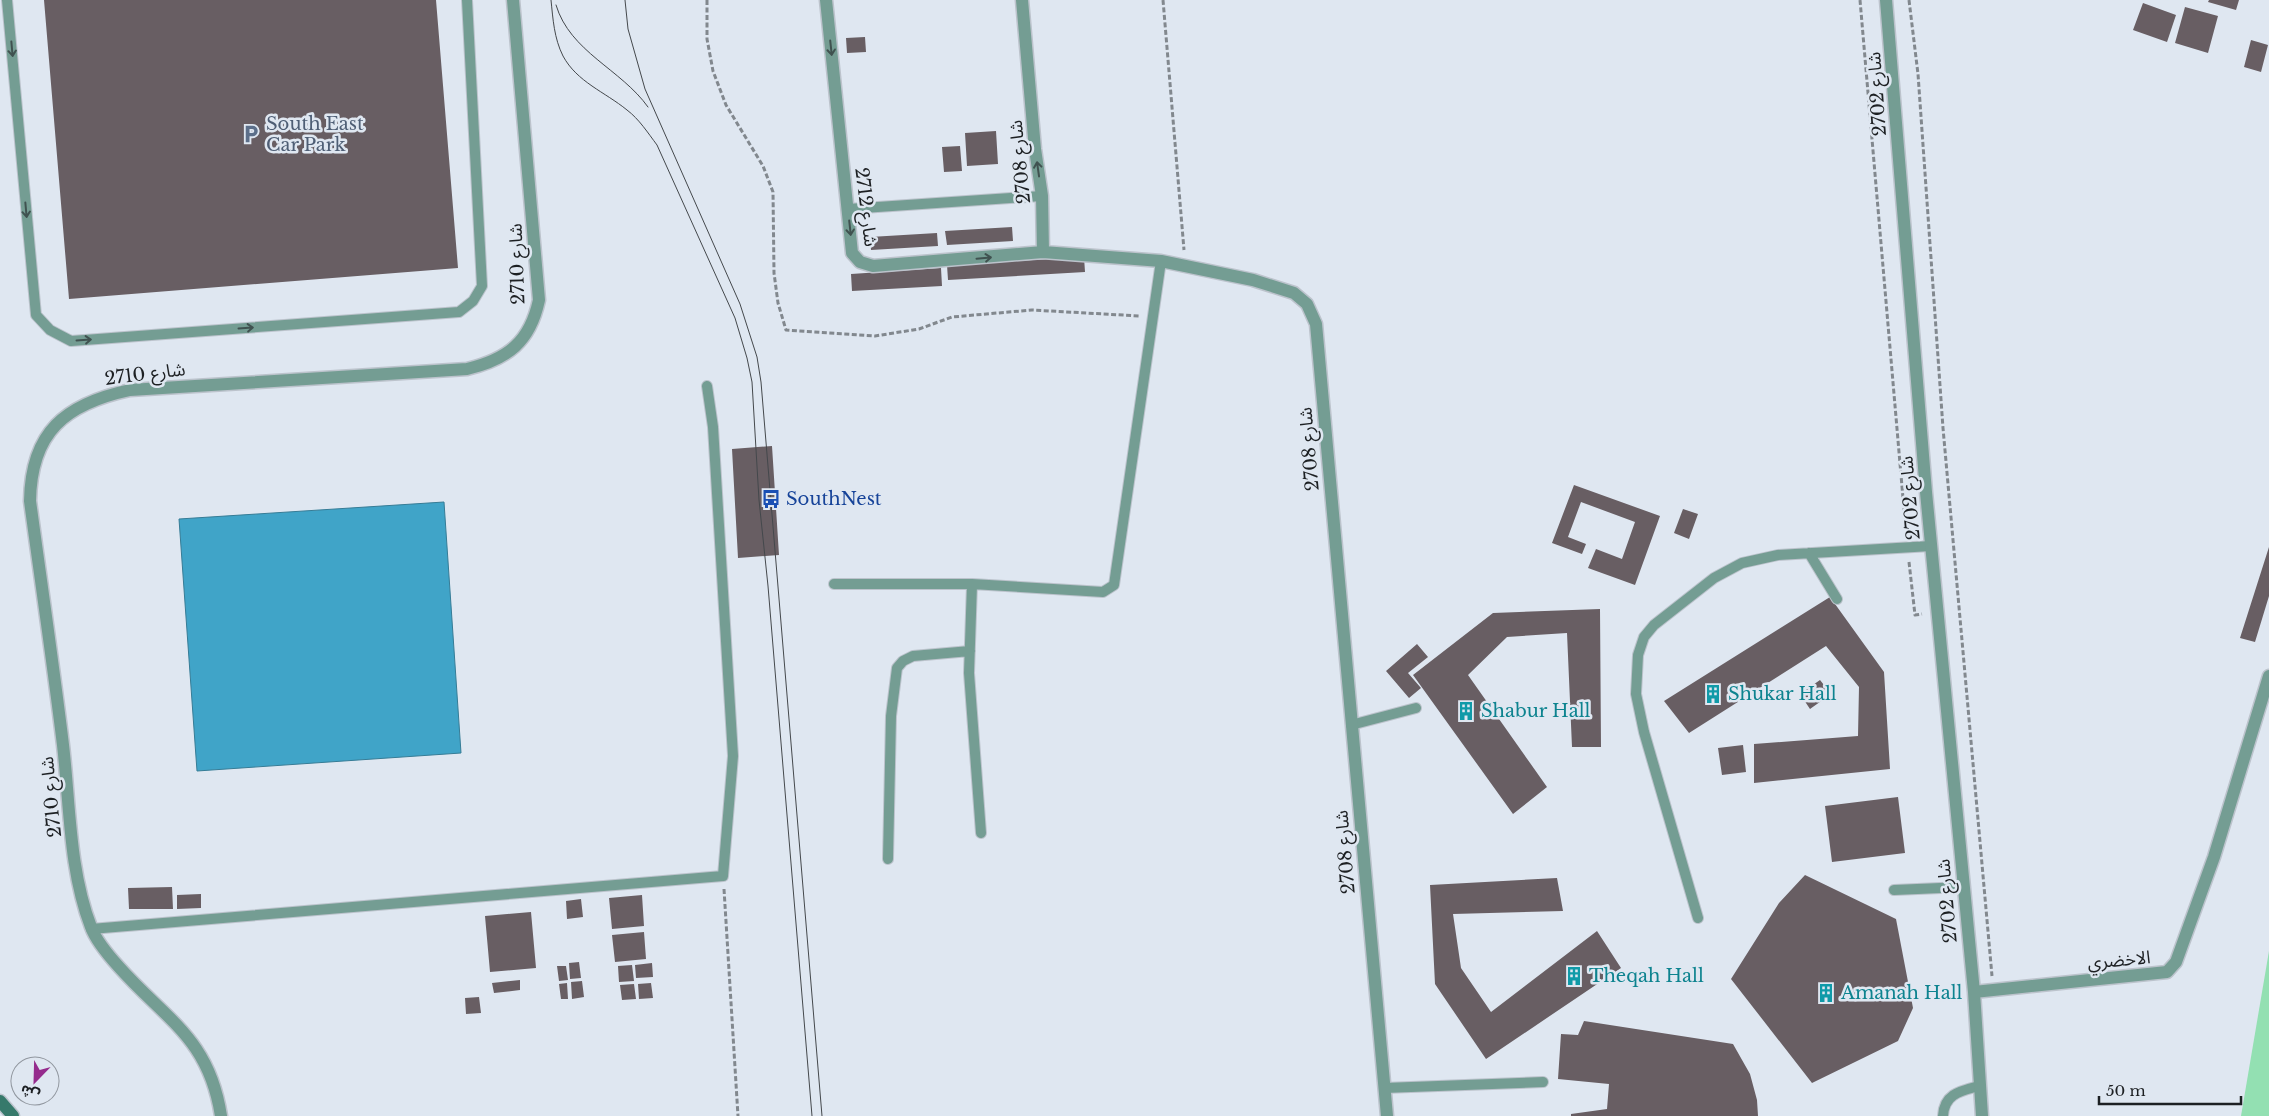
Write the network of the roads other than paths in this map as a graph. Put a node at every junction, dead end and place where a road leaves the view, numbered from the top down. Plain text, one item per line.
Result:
1 (7, 0) edge
2 (467, 0) edge
3 (513, 0) edge
4 (826, 0) edge
5 (1022, 0) edge
6 (1886, 0) edge
7 (1042, 196) junction
8 (848, 209) junction
9 (1043, 252) junction
10 (1161, 260) junction
11 (707, 386) dead end
12 (1931, 546) junction
13 (1808, 553) junction
14 (834, 584) dead end
15 (972, 584) junction
16 (1837, 599) dead end
17 (970, 651) junction
18 (2269, 676) edge
19 (1416, 708) dead end
20 (1351, 725) junction
21 (981, 833) dead end
22 (888, 859) dead end
23 (1964, 886) junction
24 (1894, 890) dead end
25 (1698, 918) dead end
26 (91, 929) junction
27 (1974, 992) junction
28 (1543, 1082) dead end
29 (1979, 1086) junction
30 (1384, 1088) junction
31 (0, 1101) edge
32 (13, 1116) edge
33 (221, 1116) edge
34 (1386, 1116) edge
35 (1943, 1116) edge
36 (1982, 1116) edge

1 -> 2 lane
3 - 26 street, شارع 2710
4 -> 8 street, شارع 2712
7 -> 5 street, شارع 2708
6 - 12 street, شارع 2702
7 - 8 lane
7 - 9 street, شارع 2708
8 -> 9 street, شارع 2712
9 - 10 street, شارع 2708
10 - 15 lane
10 - 20 street, شارع 2708
11 - 26 lane
12 - 13 lane
12 - 23 street, شارع 2702
13 - 16 lane
13 - 25 lane
14 - 15 lane
15 - 17 lane
17 - 21 lane
17 - 22 lane
18 - 27 street, الاخضري
19 - 20 lane
20 - 30 street, شارع 2708
23 - 24 lane
23 - 27 street, شارع 2702
26 - 33 street, شارع 2710
27 - 29 street
28 - 30 lane
29 - 35 lane
29 - 36 street
30 - 34 street, شارع 2708
31 - 32 main road

